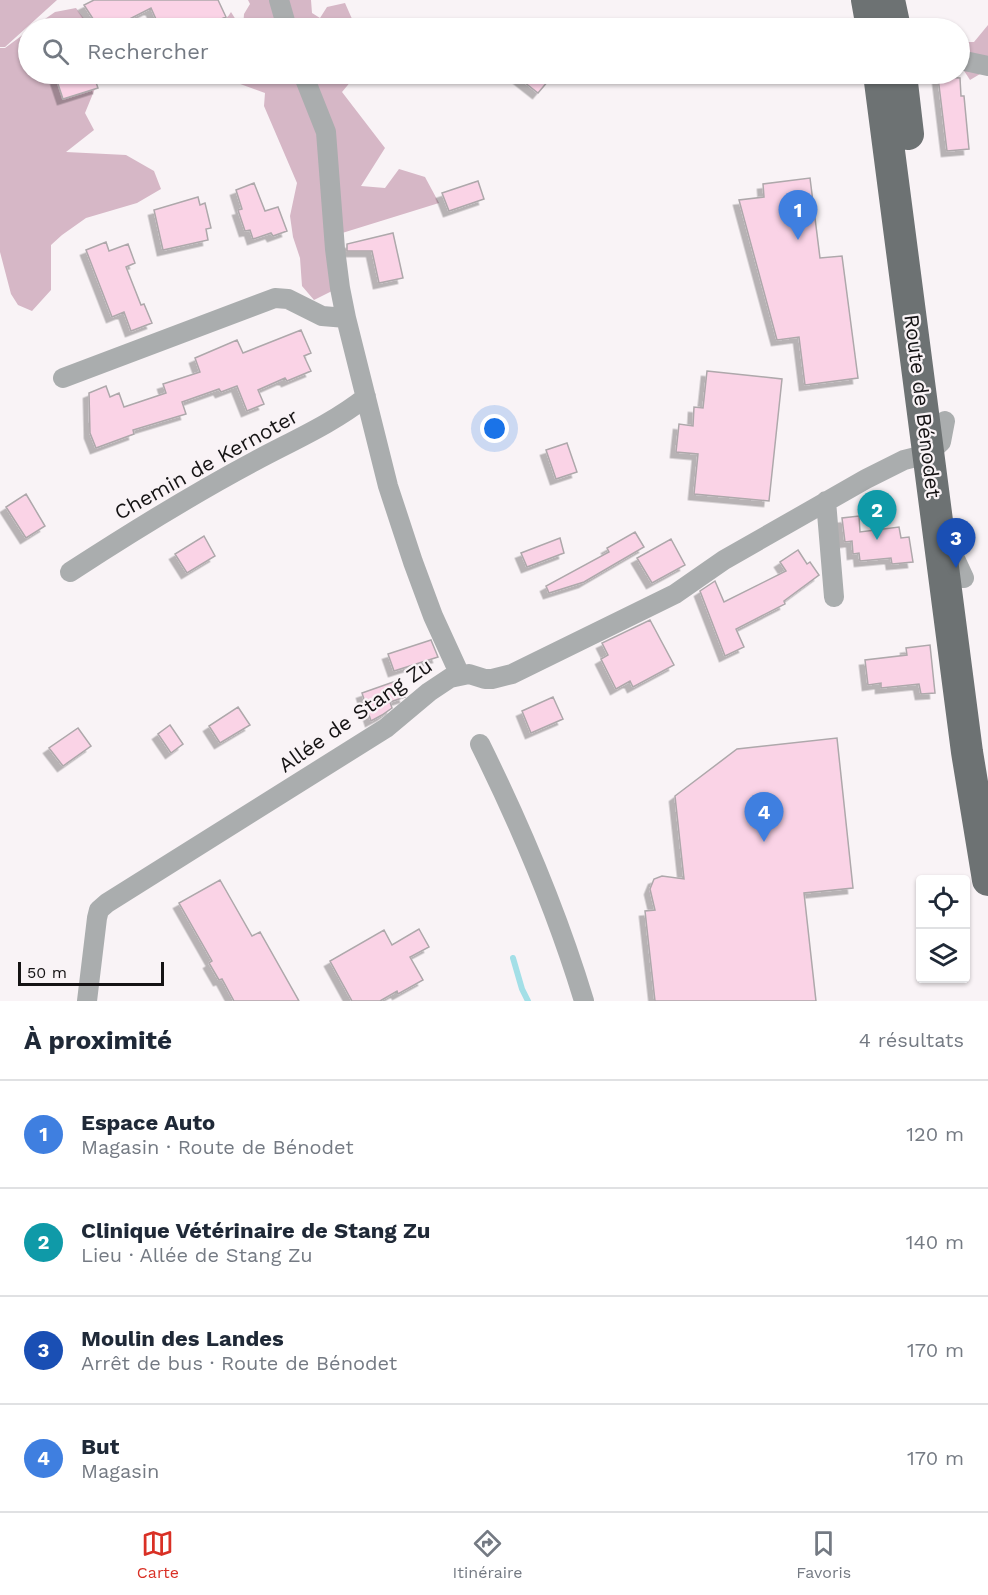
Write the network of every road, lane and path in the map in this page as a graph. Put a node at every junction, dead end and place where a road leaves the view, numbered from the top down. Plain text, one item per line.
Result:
1 (279, 0) edge
2 (867, 0) edge
3 (877, 0) edge
4 (889, 0) edge
5 (284, 18) edge
6 (870, 18) edge
7 (880, 18) edge
8 (893, 18) edge
9 (970, 62) edge
10 (988, 66) edge
11 (307, 84) edge
12 (880, 84) edge
13 (902, 84) edge
14 (346, 318) junction
15 (63, 378) dead end
16 (366, 397) junction
17 (945, 421) junction
18 (928, 454) junction
19 (826, 501) junction
20 (69, 572) dead end
21 (964, 578) junction
22 (834, 597) dead end
23 (460, 675) junction
24 (480, 744) dead end
25 (988, 745) edge
26 (988, 880) edge
27 (87, 1001) edge
28 (584, 1001) edge

1 - 5 street
2 - 6 main road
3 - 7 street
4 - 8 main road
9 - 10 street
11 - 14 street
12 - 18 main road, Route de Bénodet
13 - 17 main road, Route de Bénodet
14 - 15 street
14 - 16 street
16 - 20 street, Chemin de Kernoter
16 - 23 street
17 - 18 street
17 - 21 main road, Route de Bénodet
18 - 19 street, Allée de Stang Zu
18 - 21 street
18 - 26 main road, Route de Bénodet
19 - 22 street
19 - 23 street, Allée de Stang Zu
21 - 25 main road, Route de Bénodet
23 - 27 street, Allée de Stang Zu
24 - 28 street

